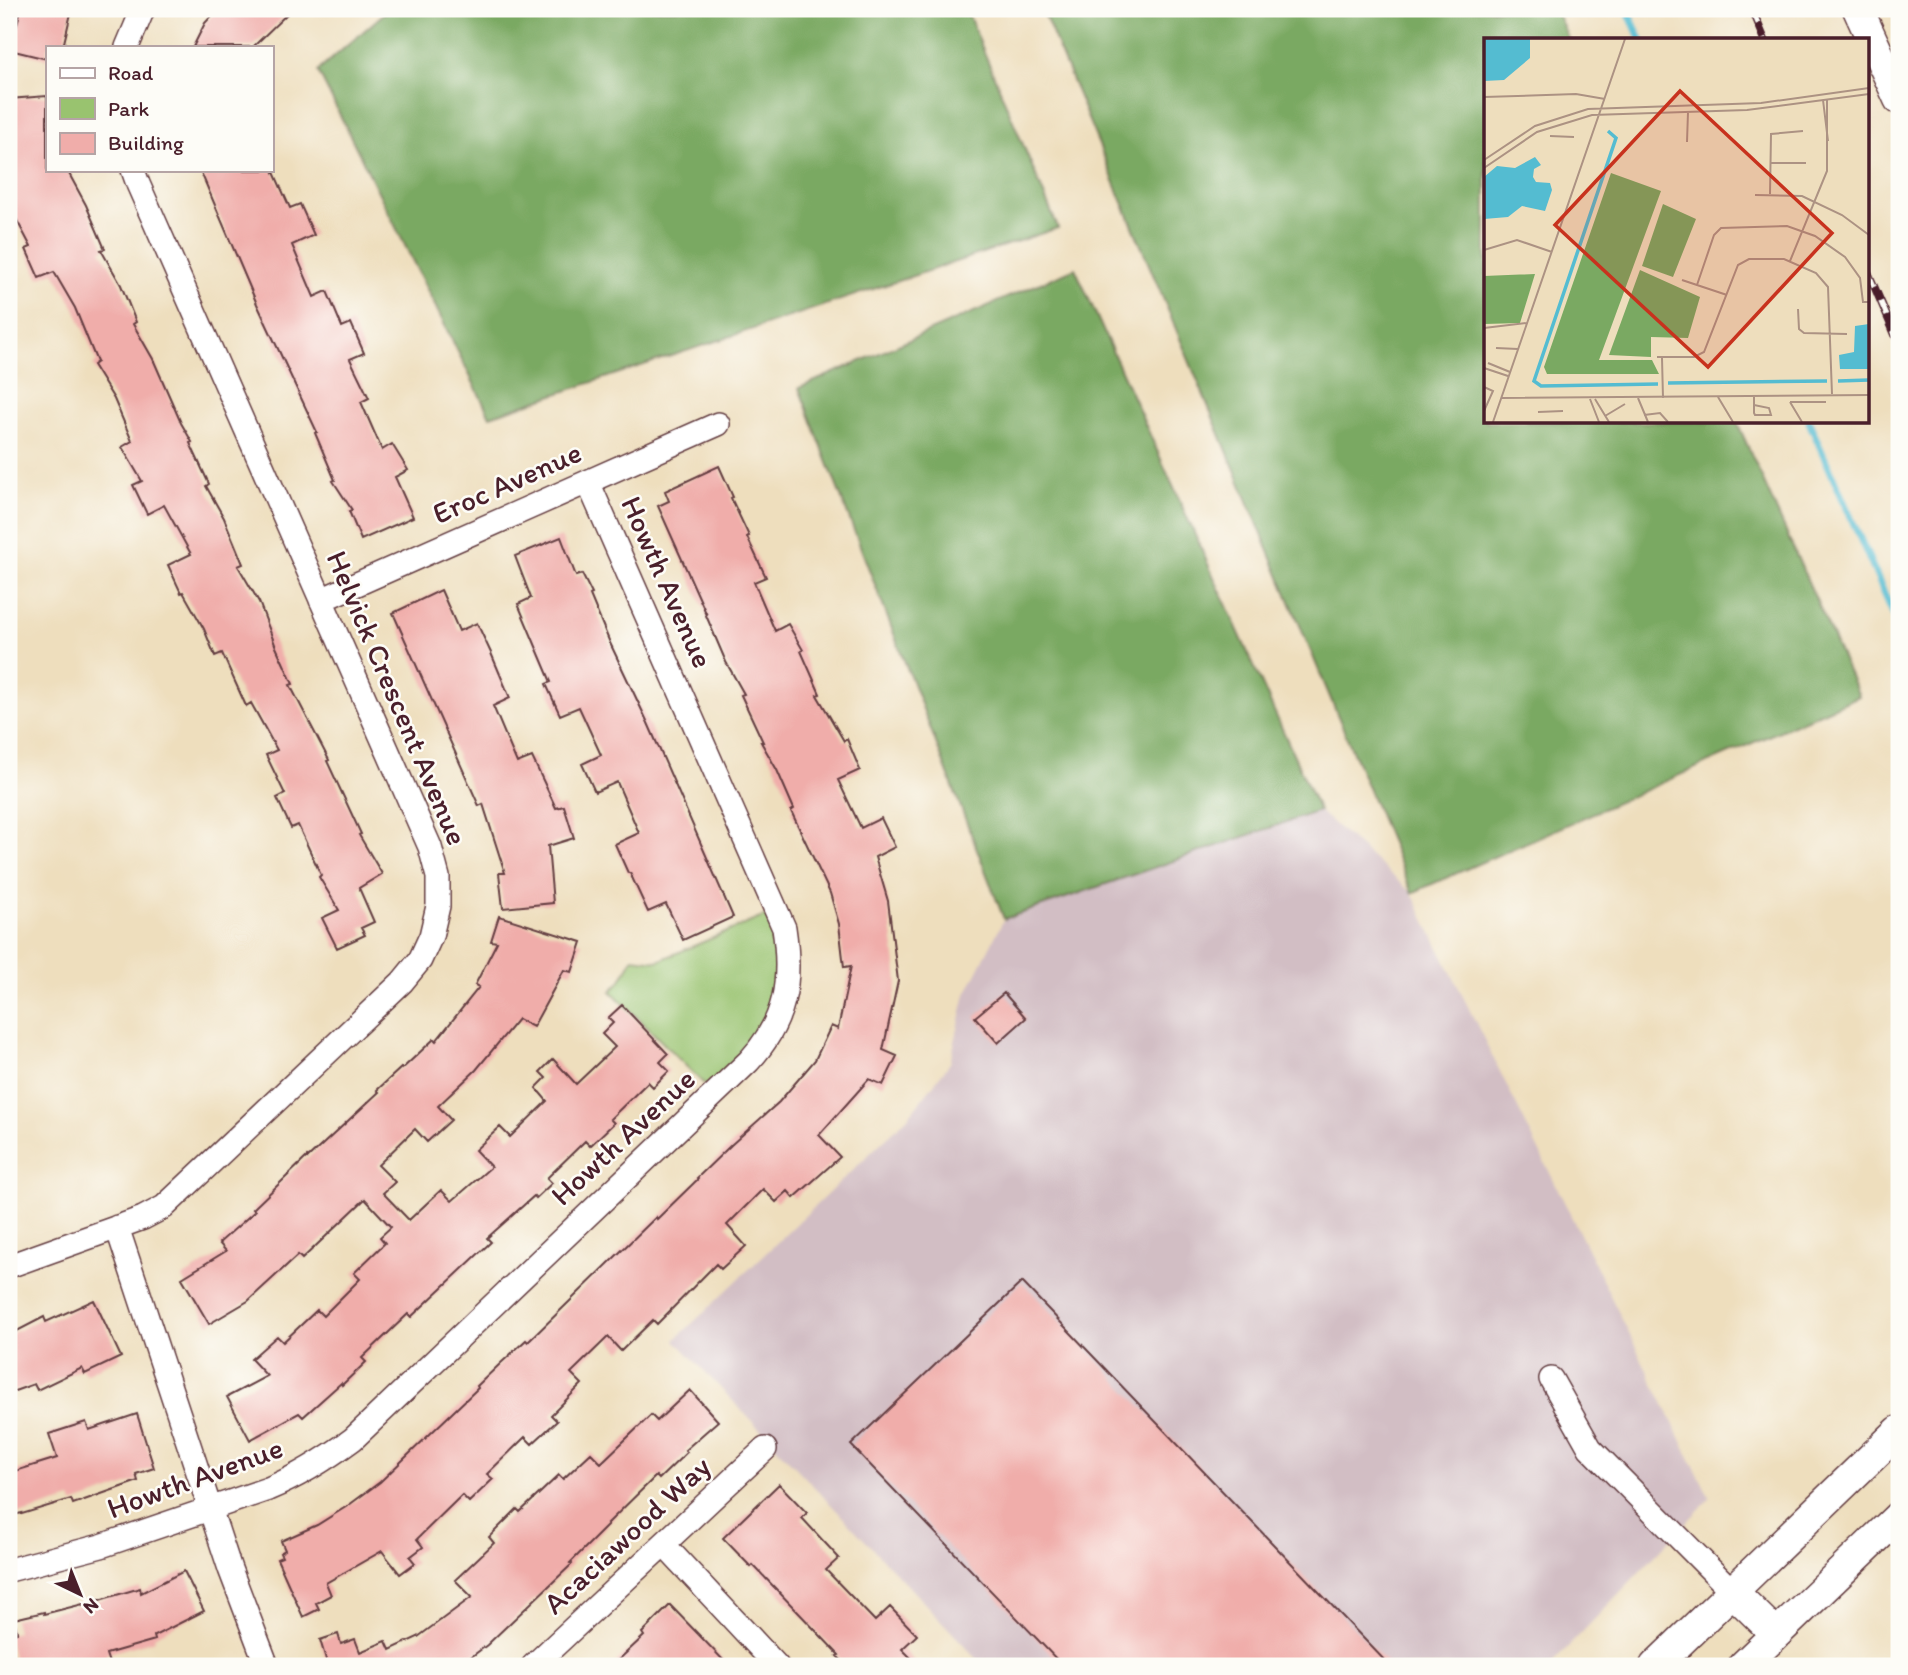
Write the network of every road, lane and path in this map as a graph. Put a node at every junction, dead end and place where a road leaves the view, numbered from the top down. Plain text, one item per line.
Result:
1 (143, 9) edge
2 (1858, 9) edge
3 (127, 46) edge
4 (1899, 99) edge
5 (134, 172) edge
6 (718, 424) dead end
7 (588, 482) junction
8 (321, 600) junction
9 (117, 1227) junction
10 (9, 1266) edge
11 (1551, 1379) dead end
12 (1899, 1431) edge
13 (765, 1449) dead end
14 (210, 1508) junction
15 (1899, 1516) edge
16 (664, 1545) junction
17 (9, 1570) edge
18 (1732, 1591) junction
19 (1776, 1634) junction
20 (267, 1666) edge
21 (533, 1666) edge
22 (777, 1666) edge
23 (1655, 1666) edge
24 (1743, 1666) edge

1 - 3 street
2 - 4 main road
5 - 8 street, Helvick Crescent Avenue
6 - 7 street, Eroc Avenue
7 - 8 street, Eroc Avenue
7 - 14 street, Howth Avenue
8 - 9 street, Helvick Crescent Avenue
9 - 10 street, Helvick Crescent Avenue
9 - 14 street
11 - 18 street
12 - 18 main road
13 - 16 street, Acaciawood Way
14 - 17 street, Howth Avenue
14 - 20 street
15 - 19 main road
16 - 21 street, Acaciawood Way
16 - 22 street
18 - 19 main road
18 - 23 main road
19 - 24 main road

